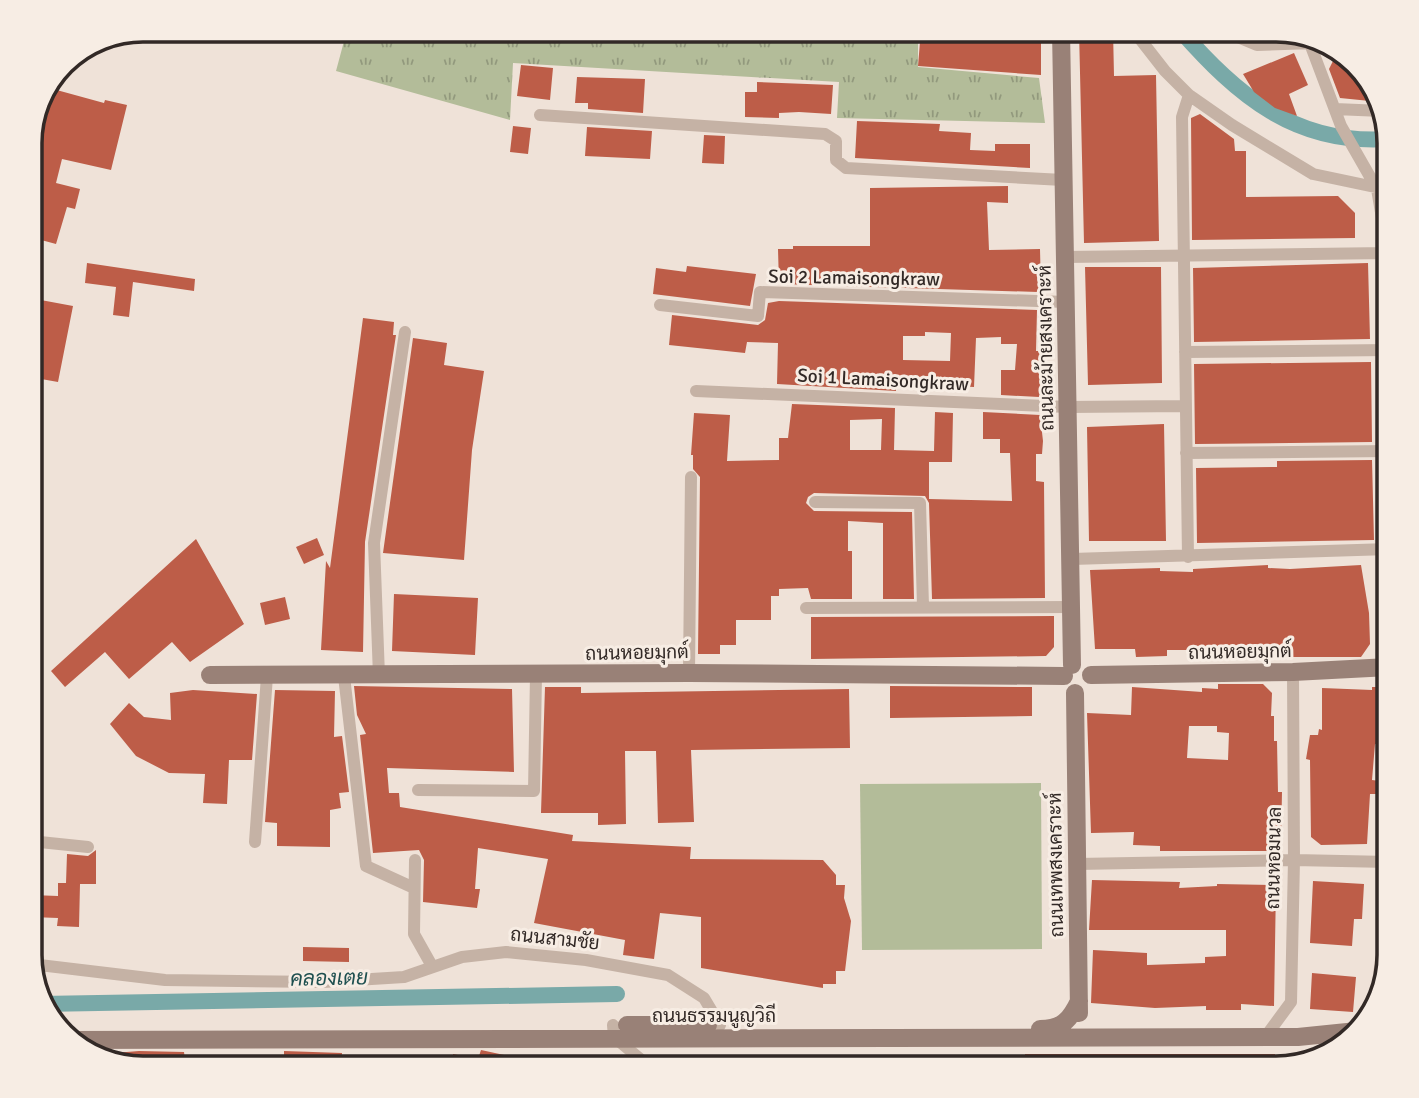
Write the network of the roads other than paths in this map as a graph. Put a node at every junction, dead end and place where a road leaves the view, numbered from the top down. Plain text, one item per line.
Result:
1 (1061, 42) edge
2 (1142, 42) edge
3 (1250, 42) edge
4 (1290, 43) edge
5 (1314, 49) edge
6 (1189, 95) junction
7 (1335, 109) junction
8 (1372, 111) edge
9 (540, 116) dead end
10 (1063, 180) junction
11 (1377, 183) edge
12 (1377, 188) edge
13 (1377, 253) edge
14 (1184, 254) junction
15 (1065, 257) junction
16 (1066, 302) junction
17 (660, 305) dead end
18 (405, 332) dead end
19 (1377, 350) edge
20 (1185, 352) junction
21 (696, 391) dead end
22 (1186, 406) junction
23 (1068, 407) junction
24 (1377, 451) edge
25 (1186, 453) junction
26 (691, 477) dead end
27 (816, 502) dead end
28 (1377, 549) edge
29 (1188, 557) junction
30 (1072, 559) junction
31 (923, 606) junction
32 (1072, 607) junction
33 (806, 608) dead end
34 (1377, 668) edge
35 (1068, 671) junction
36 (1293, 672) junction
37 (690, 673) junction
38 (210, 675) dead end
39 (536, 675) junction
40 (1091, 675) junction
41 (267, 676) junction
42 (379, 676) junction
43 (344, 677) junction
44 (1075, 693) junction
45 (418, 790) dead end
46 (42, 842) edge
47 (255, 842) dead end
48 (88, 847) dead end
49 (415, 860) dead end
50 (1294, 860) junction
51 (1377, 862) edge
52 (1077, 864) junction
53 (414, 888) junction
54 (43, 965) edge
55 (432, 967) junction
56 (1079, 1001) junction
57 (720, 1025) junction
58 (74, 1028) edge
59 (613, 1031) junction
60 (1340, 1032) edge
61 (1081, 1037) junction
62 (1266, 1037) junction
63 (89, 1040) edge
64 (639, 1056) edge

1 - 10 street, ถนนละม้ายสงเคราะห์
2 - 6 street
3 - 4 street
5 - 7 street
6 - 12 street
6 - 14 street
7 - 8 street
7 - 11 street
9 - 10 street
10 - 15 street, ถนนละม้ายสงเคราะห์
13 - 14 street
14 - 15 street
14 - 20 street
15 - 16 street, ถนนละม้ายสงเคราะห์
16 - 17 street, Soi 2 Lamaisongkraw
16 - 23 street, ถนนละม้ายสงเคราะห์
18 - 42 street
19 - 20 street
20 - 22 street
21 - 23 street, Soi 1 Lamaisongkraw
22 - 23 street, Soi 1 Lamaisongkraw
22 - 25 street
23 - 30 street, ถนนละม้ายสงเคราะห์
24 - 25 street
25 - 29 street
26 - 37 street
27 - 31 street
28 - 29 street
29 - 30 street
30 - 32 street, ถนนละม้ายสงเคราะห์
31 - 32 street
31 - 33 street
32 - 35 street, ถนนละม้ายสงเคราะห์
34 - 36 street, ถนนหอยมุกต์
35 - 37 street, ถนนหอยมุกต์
35 - 40 street
35 - 44 street
36 - 40 street, ถนนหอยมุกต์
36 - 50 street, ถนนหอมนวล
37 - 39 street, ถนนหอยมุกต์
38 - 41 street, ถนนหอยมุกต์
39 - 42 street, ถนนหอยมุกต์
39 - 45 street
40 - 44 street
41 - 43 street, ถนนหอยมุกต์
41 - 47 street
42 - 43 street, ถนนหอยมุกต์
43 - 53 street
44 - 52 street, ถนนเทพสงเคราะห์
46 - 48 street
49 - 53 street
50 - 51 street
50 - 52 street
50 - 62 street, ถนนหอมนวล
52 - 56 street, ถนนเทพสงเคราะห์
53 - 55 street
54 - 55 street, ถนนสามชัย
55 - 57 street, ถนนสามชัย
56 - 57 street, ถนนธรรมนูญวิถี
56 - 61 street, ถนนเทพสงเคราะห์
57 - 59 street, ถนนธรรมนูญวิถี
58 - 59 street, ถนนธรรมนูญวิถี
59 - 61 street, ถนนธรรมนูญวิถี
59 - 63 street, ถนนธรรมนูญวิถี
59 - 64 street
60 - 62 street, ถนนธรรมนูญวิถี
61 - 62 street, ถนนธรรมนูญวิถี

